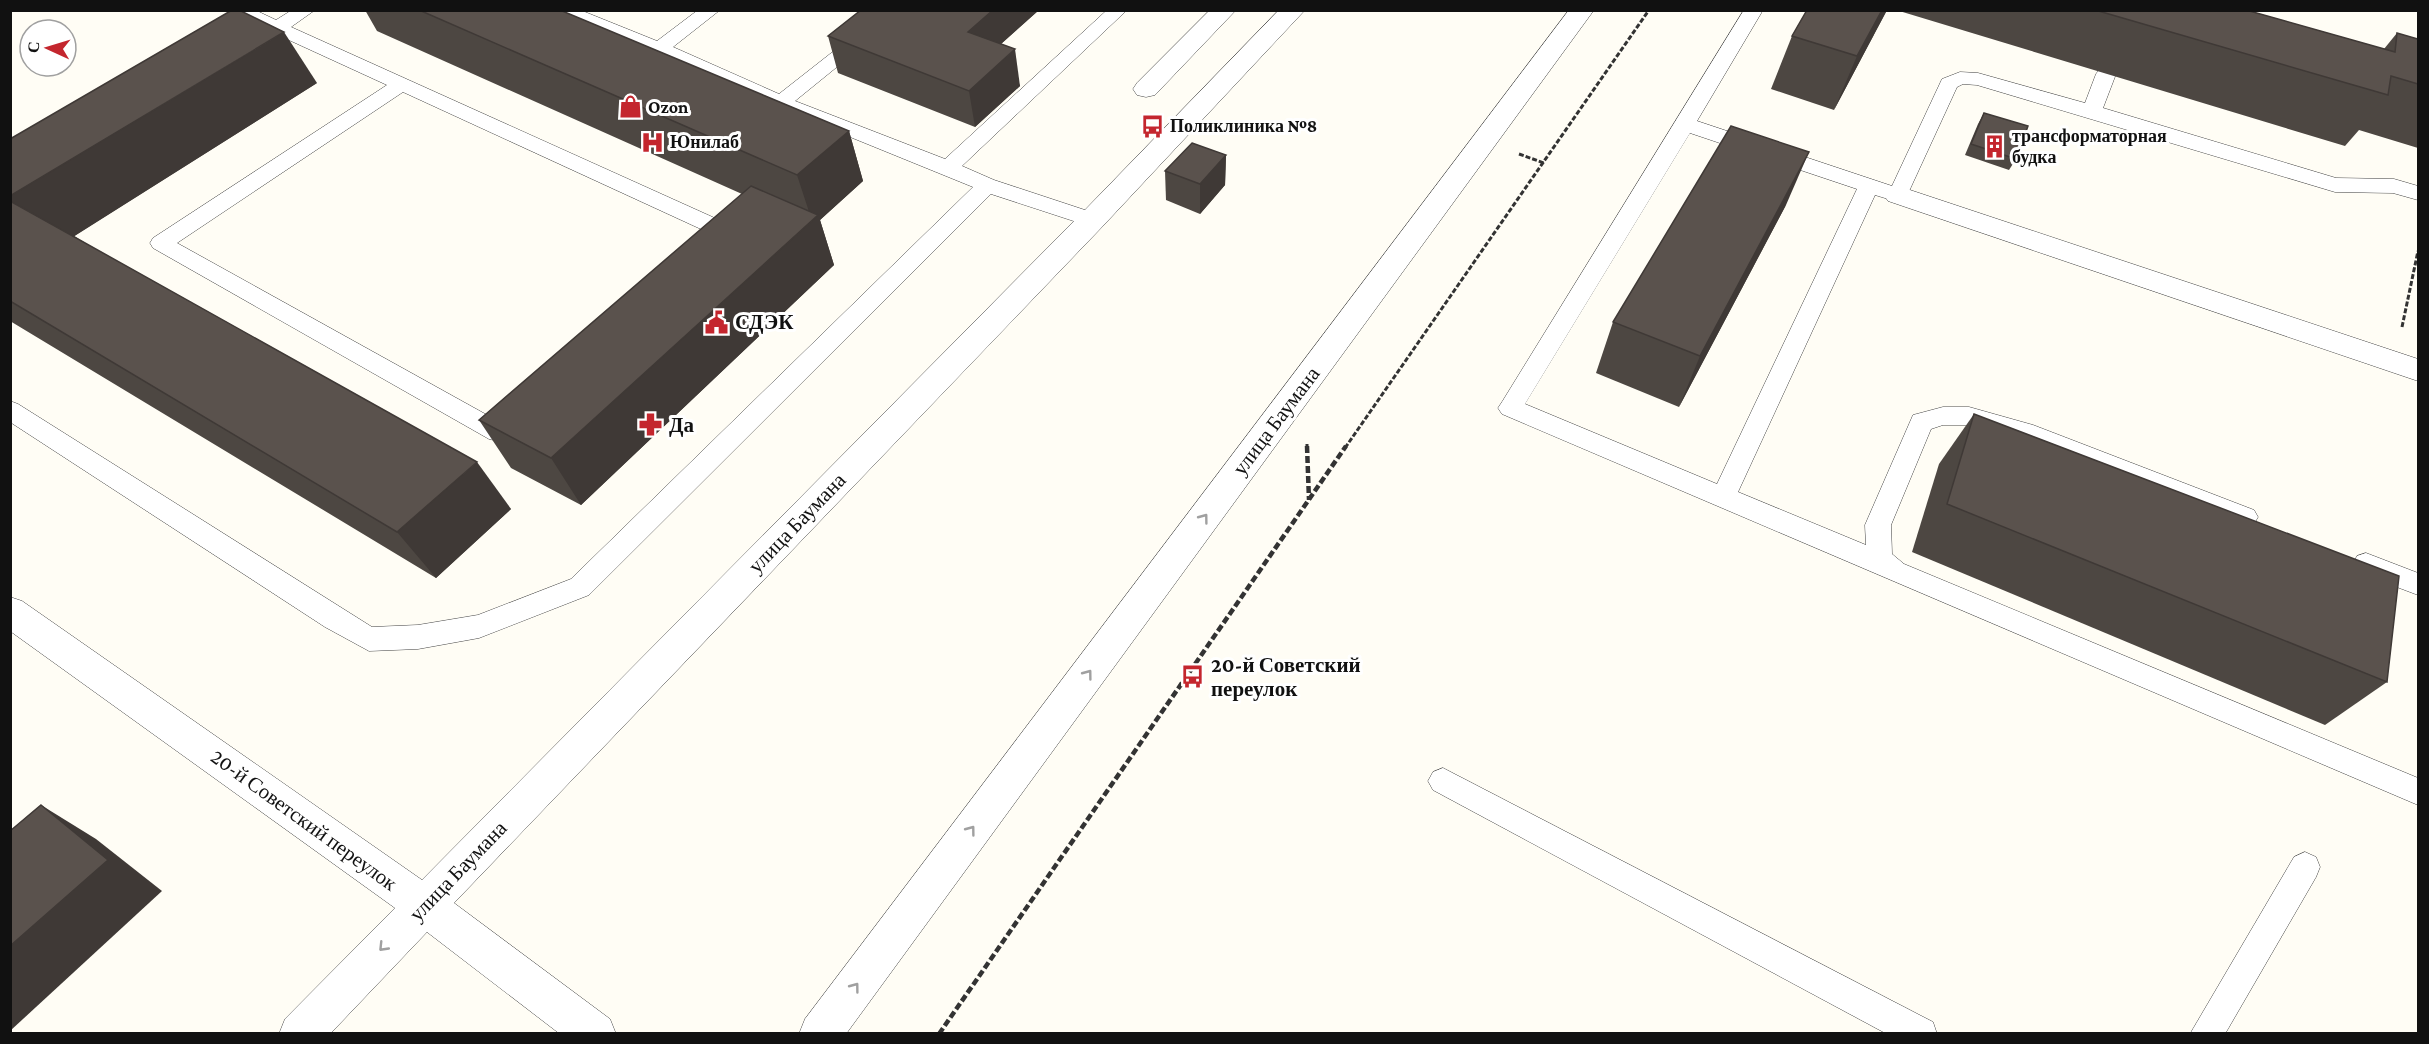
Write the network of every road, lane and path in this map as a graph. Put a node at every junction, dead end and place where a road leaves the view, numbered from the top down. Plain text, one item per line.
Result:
1 (239, 10) edge
2 (306, 10) edge
3 (562, 10) edge
4 (711, 10) edge
5 (898, 10) edge
6 (1118, 10) edge
7 (1224, 10) edge
8 (1293, 10) edge
9 (1582, 10) edge
10 (1649, 10) edge
11 (1754, 10) edge
12 (276, 28) junction
13 (245, 46) edge
14 (659, 48) junction
15 (2106, 74) dead end
16 (400, 85) junction
17 (1146, 89) dead end
18 (781, 102) junction
19 (2092, 111) junction
20 (1684, 124) junction
21 (1511, 151) dead end
22 (1544, 163) junction
23 (948, 168) junction
24 (987, 185) junction
25 (1869, 186) junction
26 (2418, 193) edge
27 (1898, 195) junction
28 (1092, 220) junction
29 (713, 249) edge
30 (2418, 251) edge
31 (2407, 366) edge
32 (525, 409) edge
33 (10, 410) edge
34 (1724, 497) junction
35 (2265, 525) edge
36 (2342, 554) edge
37 (1882, 564) junction
38 (2418, 584) edge
39 (10, 610) edge
40 (1443, 781) dead end
41 (2418, 792) edge
42 (2305, 867) dead end
43 (424, 905) junction
44 (300, 1034) edge
45 (595, 1034) edge
46 (820, 1034) edge
47 (939, 1034) edge
48 (1921, 1034) edge
49 (2206, 1034) edge

1 - 12 lane
2 - 12 lane
3 - 14 lane
4 - 14 lane
5 - 18 lane
6 - 23 lane
7 - 17 street
8 - 28 street, улица Баумана
46 -> 9 street, улица Баумана
10 - 22 path
11 - 20 lane
12 - 13 lane
12 - 16 lane
14 - 18 lane
15 - 19 lane
16 - 29 lane
16 - 32 lane
18 - 23 lane
19 - 26 lane
19 - 27 lane
20 - 25 lane
20 - 34 lane
21 - 22 path
22 - 47 path
23 - 24 lane
24 - 28 lane
24 - 33 lane
25 - 27 lane
25 - 34 lane
27 - 31 street
28 - 43 street, улица Баумана
30 - 31 path
34 - 37 lane
35 - 37 lane
36 - 38 lane
37 - 41 lane
39 - 43 street, 20-й Советский переулок
40 - 48 lane
42 - 49 lane
43 -> 44 street, улица Баумана
43 - 45 street, 20-й Советский переулок

